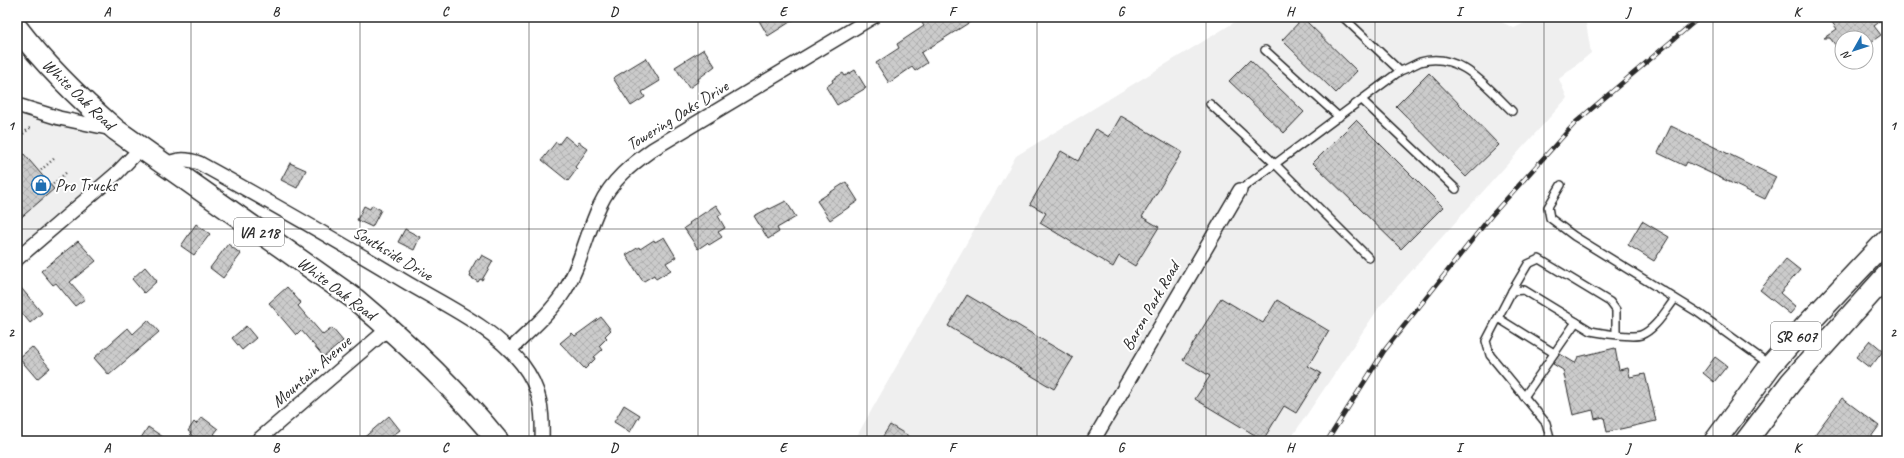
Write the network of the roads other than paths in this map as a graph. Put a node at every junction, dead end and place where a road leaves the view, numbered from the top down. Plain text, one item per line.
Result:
1 (873, 17) edge
2 (1343, 17) edge
3 (17, 28) edge
4 (1265, 50) dead end
5 (1400, 72) junction
6 (1362, 100) junction
7 (1210, 104) dead end
8 (17, 105) edge
9 (1512, 111) dead end
10 (1339, 117) junction
11 (116, 130) junction
12 (140, 149) junction
13 (1275, 164) junction
14 (164, 166) junction
15 (1561, 185) dead end
16 (1456, 189) dead end
17 (1240, 190) joint
18 (1887, 240) edge
19 (1369, 258) dead end
20 (17, 259) edge
21 (1887, 275) edge
22 (1512, 291) junction
23 (1675, 299) junction
24 (1498, 318) junction
25 (1576, 322) junction
26 (389, 328) junction
27 (1616, 334) junction
28 (510, 350) junction
29 (1554, 353) junction
30 (1771, 365) junction
31 (1791, 382) junction
32 (1524, 397) junction
33 (257, 441) edge
34 (498, 441) edge
35 (542, 441) edge
36 (1093, 441) edge
37 (1551, 441) edge
38 (1715, 441) edge
39 (1746, 441) edge

1 - 28 street, Towering Oaks Drive
2 - 5 lane
3 - 11 main road, White Oak Road / VA 218
4 - 10 lane
5 - 6 lane
5 - 9 lane
6 - 10 lane
6 - 16 lane
7 - 13 lane
8 - 11 street
10 - 13 lane
11 - 12 main road, White Oak Road / VA 218
12 - 14 main road, White Oak Road / VA 218
12 - 20 street
13 - 17 lane
13 - 19 lane
14 - 26 main road, White Oak Road / VA 218
14 - 28 street, Southside Drive
15 - 23 lane
17 - 36 street, Baron Park Road
18 - 30 main road, SR 607
21 - 31 main road, SR 607
22 - 24 lane
22 - 25 lane
22 - 27 lane
23 - 27 lane
23 - 30 lane
24 - 29 lane
24 - 32 lane
25 - 27 lane
25 - 29 lane
26 - 33 street, Mountain Avenue
26 - 34 main road, White Oak Road / VA 218
28 - 35 street, Southside Drive
29 - 32 lane
30 - 31 main road
30 - 38 main road, SR 607
31 - 39 main road, SR 607
32 - 37 lane

